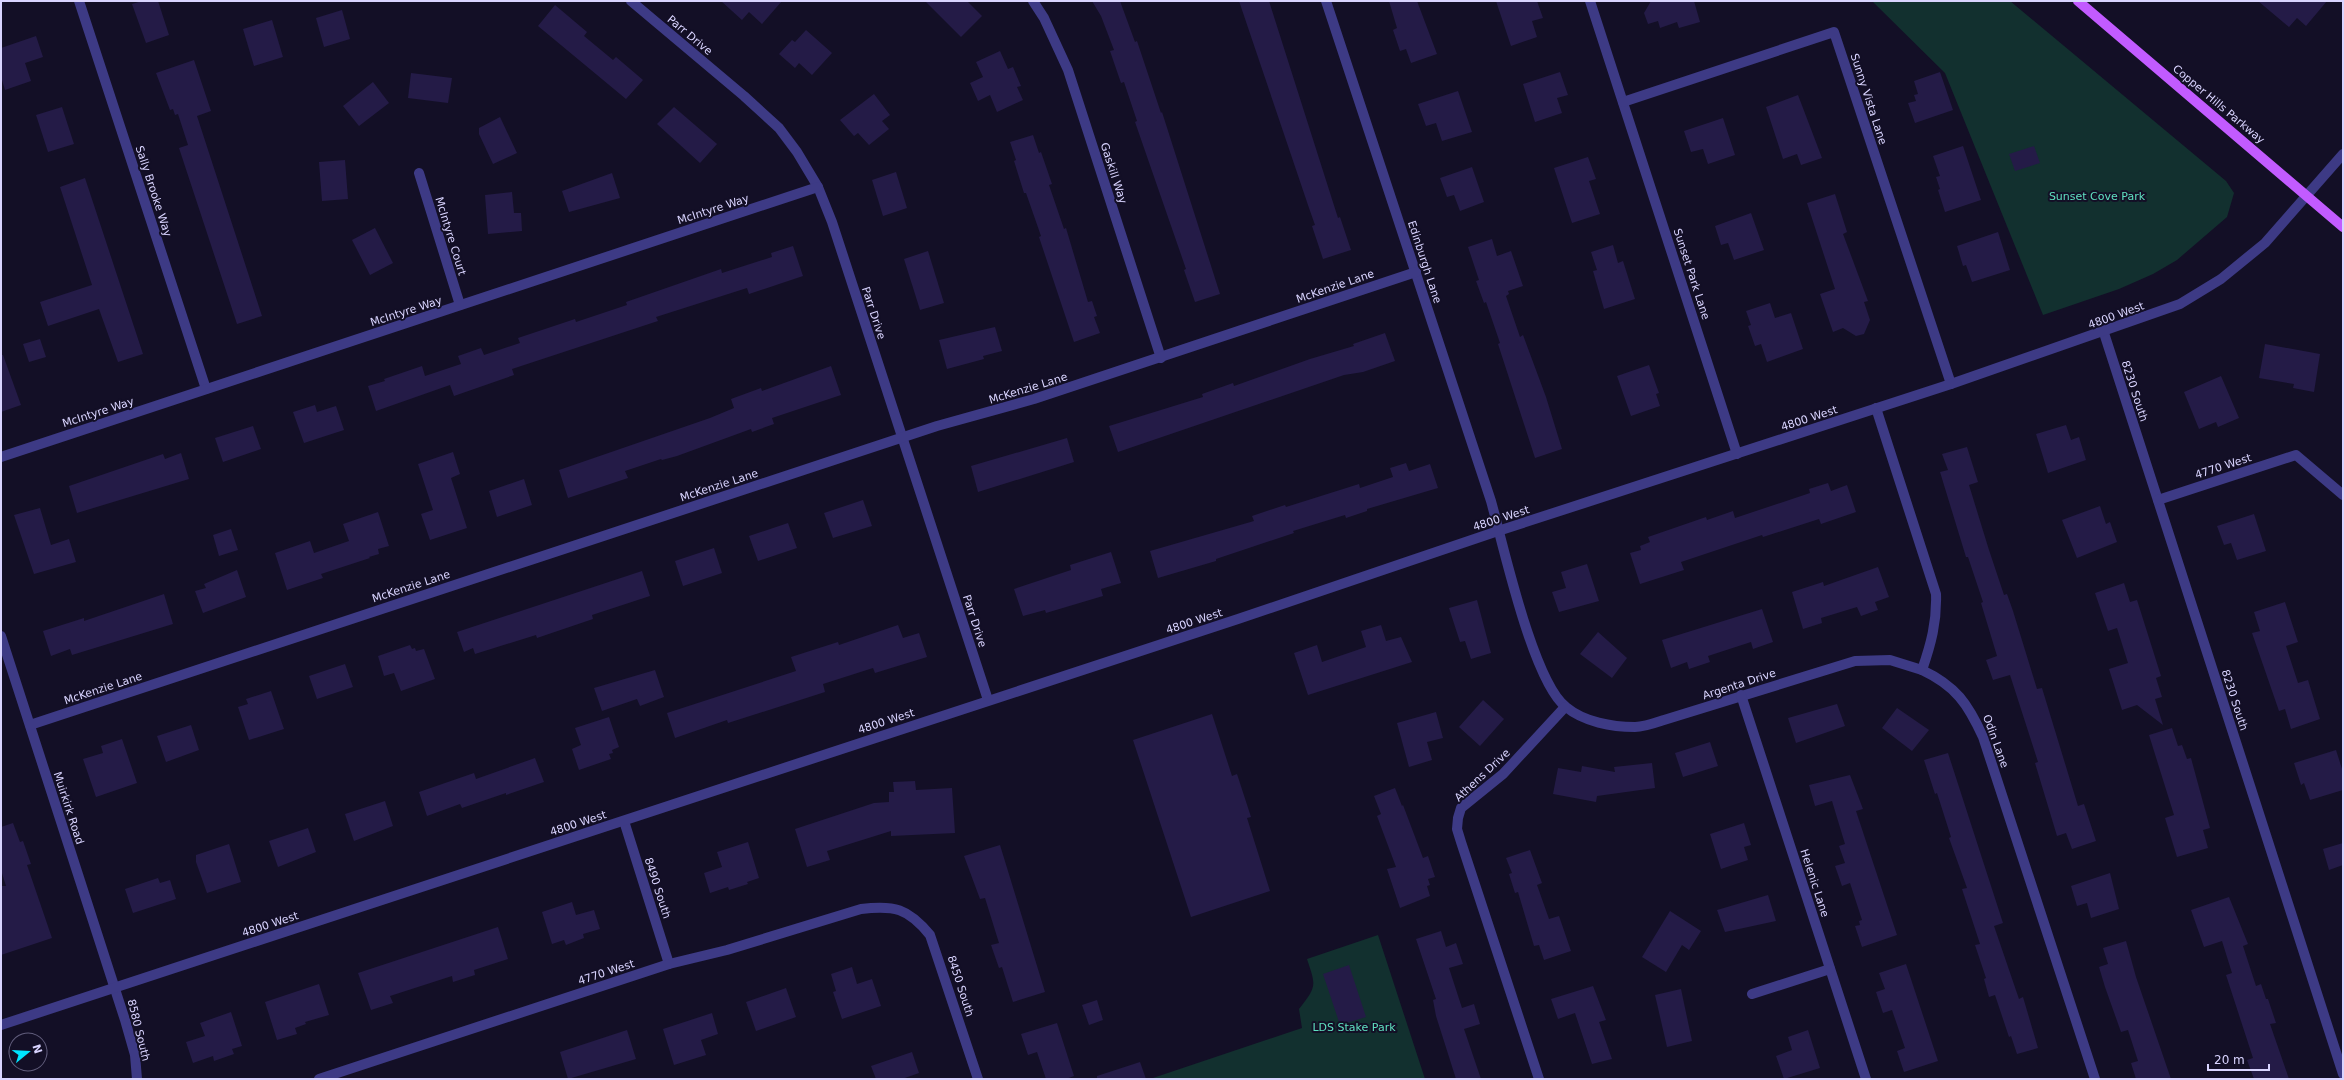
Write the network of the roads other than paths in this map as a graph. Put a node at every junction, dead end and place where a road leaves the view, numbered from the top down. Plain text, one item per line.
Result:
1 (79, 1) edge
2 (631, 1) edge
3 (1033, 1) edge
4 (1326, 1) edge
5 (1590, 1) edge
6 (2078, 1) edge
7 (1623, 102) junction
8 (2343, 154) edge
9 (419, 173) dead end
10 (818, 187) junction
11 (2307, 197) junction
12 (2343, 227) edge
13 (1416, 272) junction
14 (460, 305) junction
15 (2104, 333) junction
16 (1161, 358) junction
17 (1950, 384) junction
18 (206, 389) junction
19 (1876, 408) junction
20 (902, 438) junction
21 (1737, 454) junction
22 (1, 457) edge
23 (2343, 495) edge
24 (2158, 500) junction
25 (1498, 531) junction
26 (1, 636) edge
27 (1922, 670) junction
28 (1741, 695) junction
29 (988, 700) junction
30 (1565, 707) junction
31 (30, 725) junction
32 (624, 821) junction
33 (904, 911) joint
34 (669, 964) junction
35 (1830, 969) junction
36 (115, 987) junction
37 (1752, 994) dead end
38 (1, 1025) edge
39 (2343, 1074) edge
40 (137, 1079) edge
41 (319, 1079) edge
42 (978, 1079) edge
43 (1539, 1079) edge
44 (1866, 1079) edge
45 (2095, 1079) edge

1 - 18 street, Sally Brooke Way
2 - 10 street, Parr Drive
3 - 16 street, Gaskill Way
4 - 13 street, Edinburgh Lane
5 - 7 street, Sunset Park Lane
6 - 11 main road, Copper Hills Parkway
7 - 17 street, Sunny Vista Lane
7 - 21 street, Sunset Park Lane
8 - 11 street, 4800 West
9 - 14 street, McIntyre Court
10 - 14 street, McIntyre Way
10 - 20 street, Parr Drive
11 - 12 main road, Copper Hills Parkway
11 - 15 street, 4800 West
13 - 16 street, McKenzie Lane
13 - 25 street, Edinburgh Lane
14 - 18 street, McIntyre Way
15 - 17 street, 4800 West
15 - 24 street, 8230 South
16 - 20 street, McKenzie Lane
17 - 19 street, 4800 West
18 - 22 street, McIntyre Way
19 - 21 street, 4800 West
19 - 27 street
20 - 29 street, Parr Drive
20 - 31 street, McKenzie Lane
21 - 25 street, 4800 West
23 - 24 street, 4770 West
24 - 39 street, 8230 South
25 - 29 street, 4800 West
25 - 30 street
26 - 31 street, Muirkirk Road
27 - 28 street, Argenta Drive
27 - 45 street, Odin Lane
28 - 30 street, Argenta Drive
28 - 35 street, Helenic Lane
29 - 32 street, 4800 West
30 - 43 street, Athens Drive
31 - 36 street, Muirkirk Road
32 - 34 street, 8490 South
32 - 36 street, 4800 West
33 - 34 street, 4770 West
33 - 42 street, 8450 South
34 - 41 street, 4770 West
35 - 37 street
35 - 44 street, Helenic Lane
36 - 38 street, 4800 West
36 - 40 street, 8580 South

